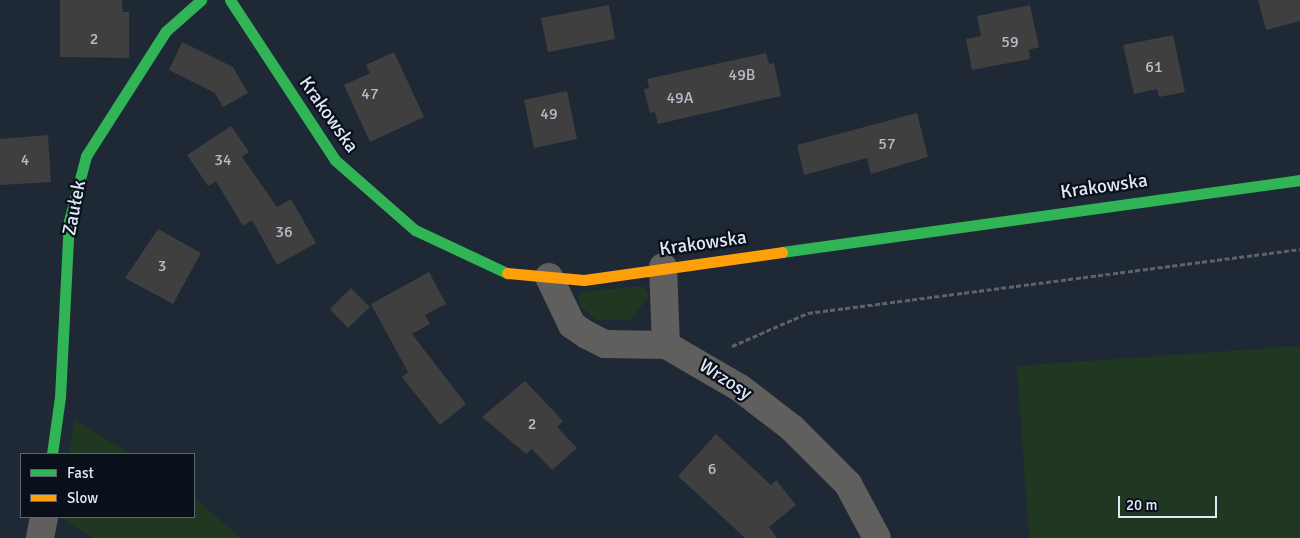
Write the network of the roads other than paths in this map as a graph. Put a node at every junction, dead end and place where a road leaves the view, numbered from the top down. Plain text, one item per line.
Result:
1 (201, 0) edge
2 (230, 0) edge
3 (1300, 180) edge
4 (663, 267) junction
5 (548, 277) junction
6 (666, 345) junction
7 (52, 453) edge
8 (44, 518) edge
9 (40, 538) edge
10 (877, 538) edge

1 - 7 street, Zaułek
2 - 5 street, Krakowska
3 - 4 street, Krakowska
4 - 5 street, Krakowska
4 - 6 street
5 - 6 street, Wrzosy
6 - 10 street, Wrzosy
8 - 9 street

